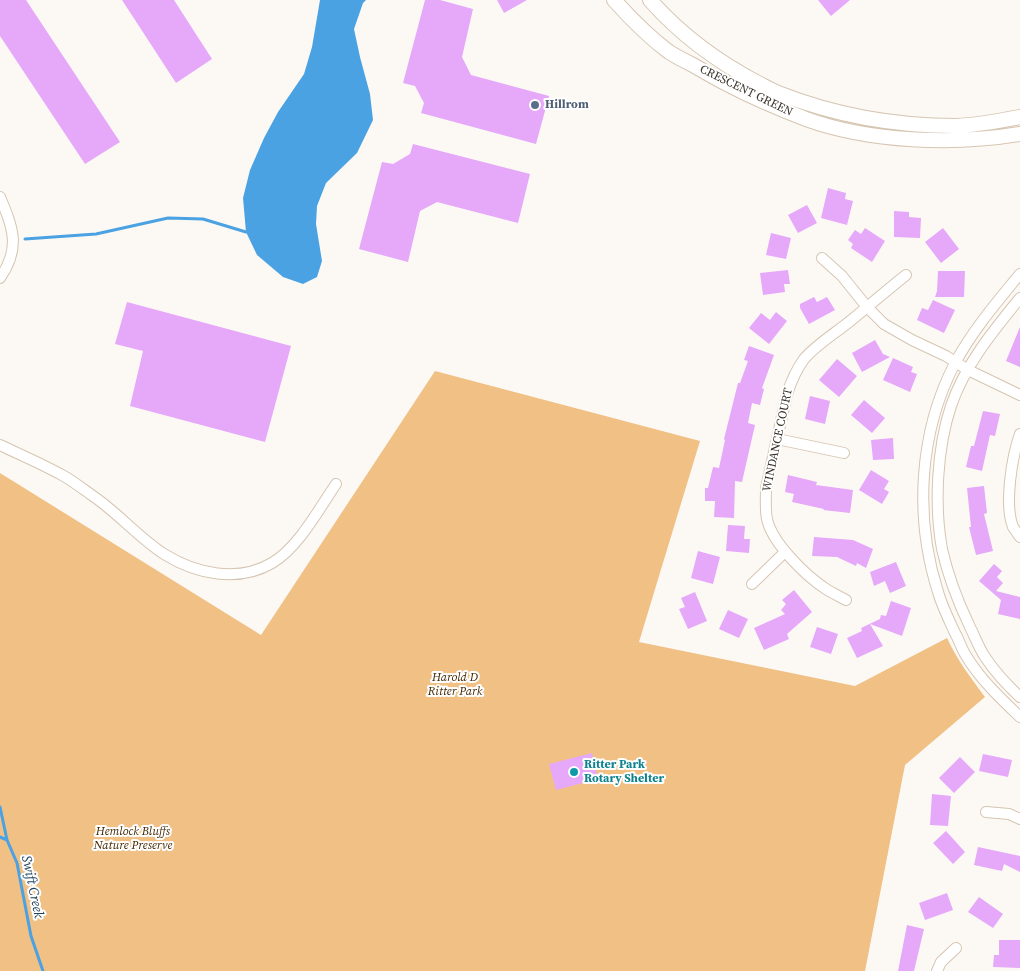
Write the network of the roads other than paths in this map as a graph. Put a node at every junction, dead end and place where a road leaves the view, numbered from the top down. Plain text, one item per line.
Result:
1 (614, 0) edge
2 (650, 0) edge
3 (1020, 117) edge
4 (1020, 134) edge
5 (0, 197) edge
6 (822, 258) dead end
7 (1020, 274) edge
8 (906, 275) dead end
9 (0, 278) edge
10 (1020, 298) edge
11 (867, 307) junction
12 (956, 362) junction
13 (968, 370) junction
14 (1020, 395) edge
15 (1020, 434) edge
16 (777, 439) junction
17 (0, 445) edge
18 (844, 453) dead end
19 (336, 484) dead end
20 (1020, 537) edge
21 (785, 552) junction
22 (752, 584) dead end
23 (846, 600) dead end
24 (1020, 697) edge
25 (1020, 716) edge
26 (986, 812) dead end
27 (1020, 819) edge
28 (956, 948) dead end
29 (937, 971) edge

1 - 4 street, CRESCENT GREEN
2 - 3 street, CRESCENT GREEN
5 - 9 street
6 - 11 street
7 - 12 street
8 - 11 street, WINDANCE COURT
10 - 13 street
11 - 12 street
11 - 16 street, WINDANCE COURT
12 - 13 street
12 - 25 street
13 - 14 street
13 - 24 street
15 - 20 street
16 - 18 street
16 - 21 street, WINDANCE COURT
17 - 19 street
21 - 22 street
21 - 23 street, WINDANCE COURT
26 - 27 street
28 - 29 street

